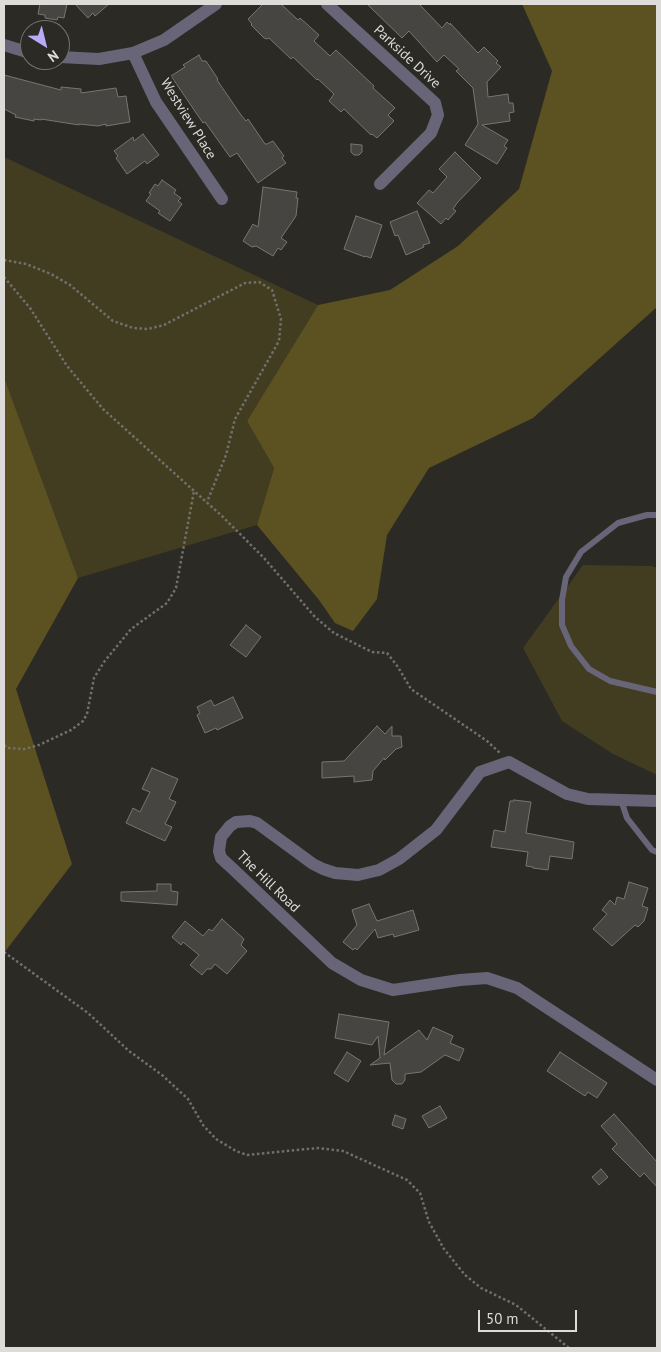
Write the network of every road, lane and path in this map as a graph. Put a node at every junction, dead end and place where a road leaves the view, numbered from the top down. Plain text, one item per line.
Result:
1 (216, 4) edge
2 (327, 4) edge
3 (4, 45) edge
4 (20, 50) edge
5 (133, 53) junction
6 (70, 58) edge
7 (380, 184) dead end
8 (222, 199) dead end
9 (4, 260) edge
10 (4, 277) edge
11 (194, 491) junction
12 (207, 502) junction
13 (657, 515) edge
14 (657, 692) edge
15 (4, 745) edge
16 (509, 762) junction
17 (621, 800) junction
18 (657, 800) edge
19 (657, 852) edge
20 (4, 952) edge
21 (657, 1080) edge
22 (569, 1348) edge

1 - 5 street
2 - 7 street, Parkside Drive
3 - 4 street
5 - 6 street
5 - 8 street, Westview Place
9 - 12 path
10 - 11 path
11 - 12 path
11 - 15 path
12 - 16 path
13 - 14 lane
16 - 17 street
16 - 21 street, The Hill Road
17 - 18 street
17 - 19 lane
20 - 22 path

